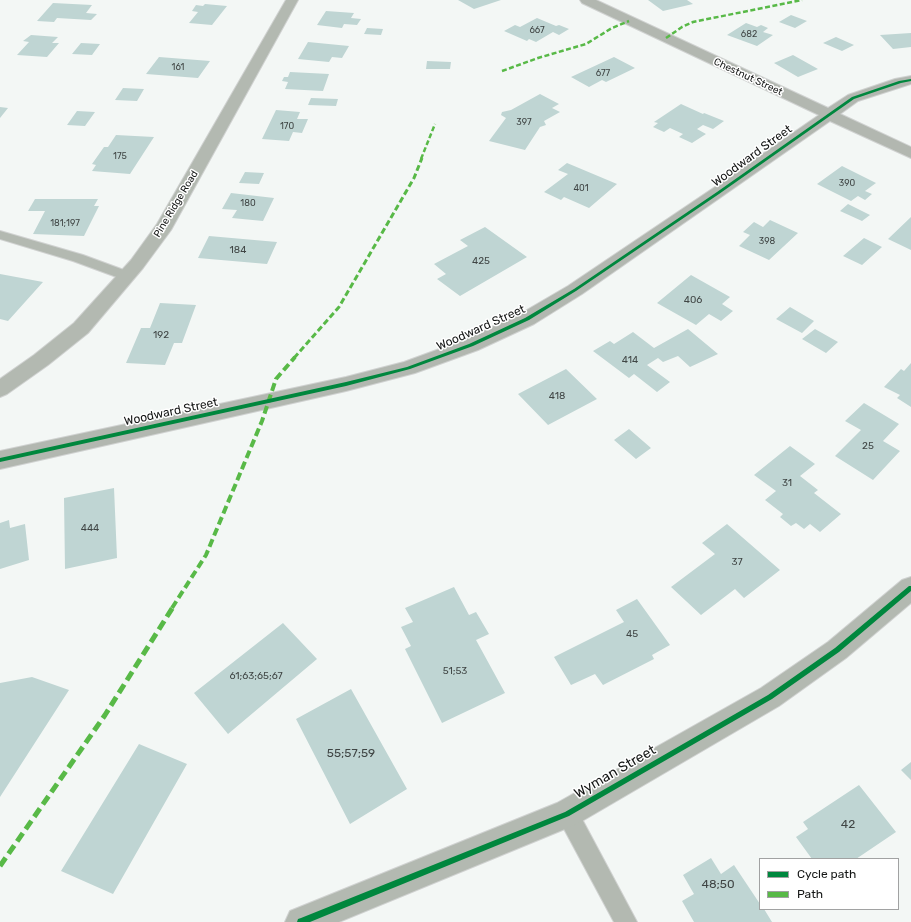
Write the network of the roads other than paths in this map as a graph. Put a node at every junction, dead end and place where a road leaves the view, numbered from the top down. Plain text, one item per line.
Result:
1 (292, 0) edge
2 (586, 0) edge
3 (911, 80) edge
4 (828, 114) junction
5 (911, 153) edge
6 (0, 235) edge
7 (127, 276) junction
8 (0, 388) edge
9 (0, 460) edge
10 (911, 588) edge
11 (567, 814) junction
12 (301, 922) edge
13 (626, 922) edge

1 - 7 street, Pine Ridge Road
2 - 4 street, Chestnut Street
3 - 4 street, Woodward Street
4 - 5 street, Chestnut Street
4 - 9 street, Woodward Street
6 - 7 lane
7 - 8 street, Pine Ridge Road
10 - 11 street, Wyman Street
11 - 12 street, Wyman Street
11 - 13 lane

